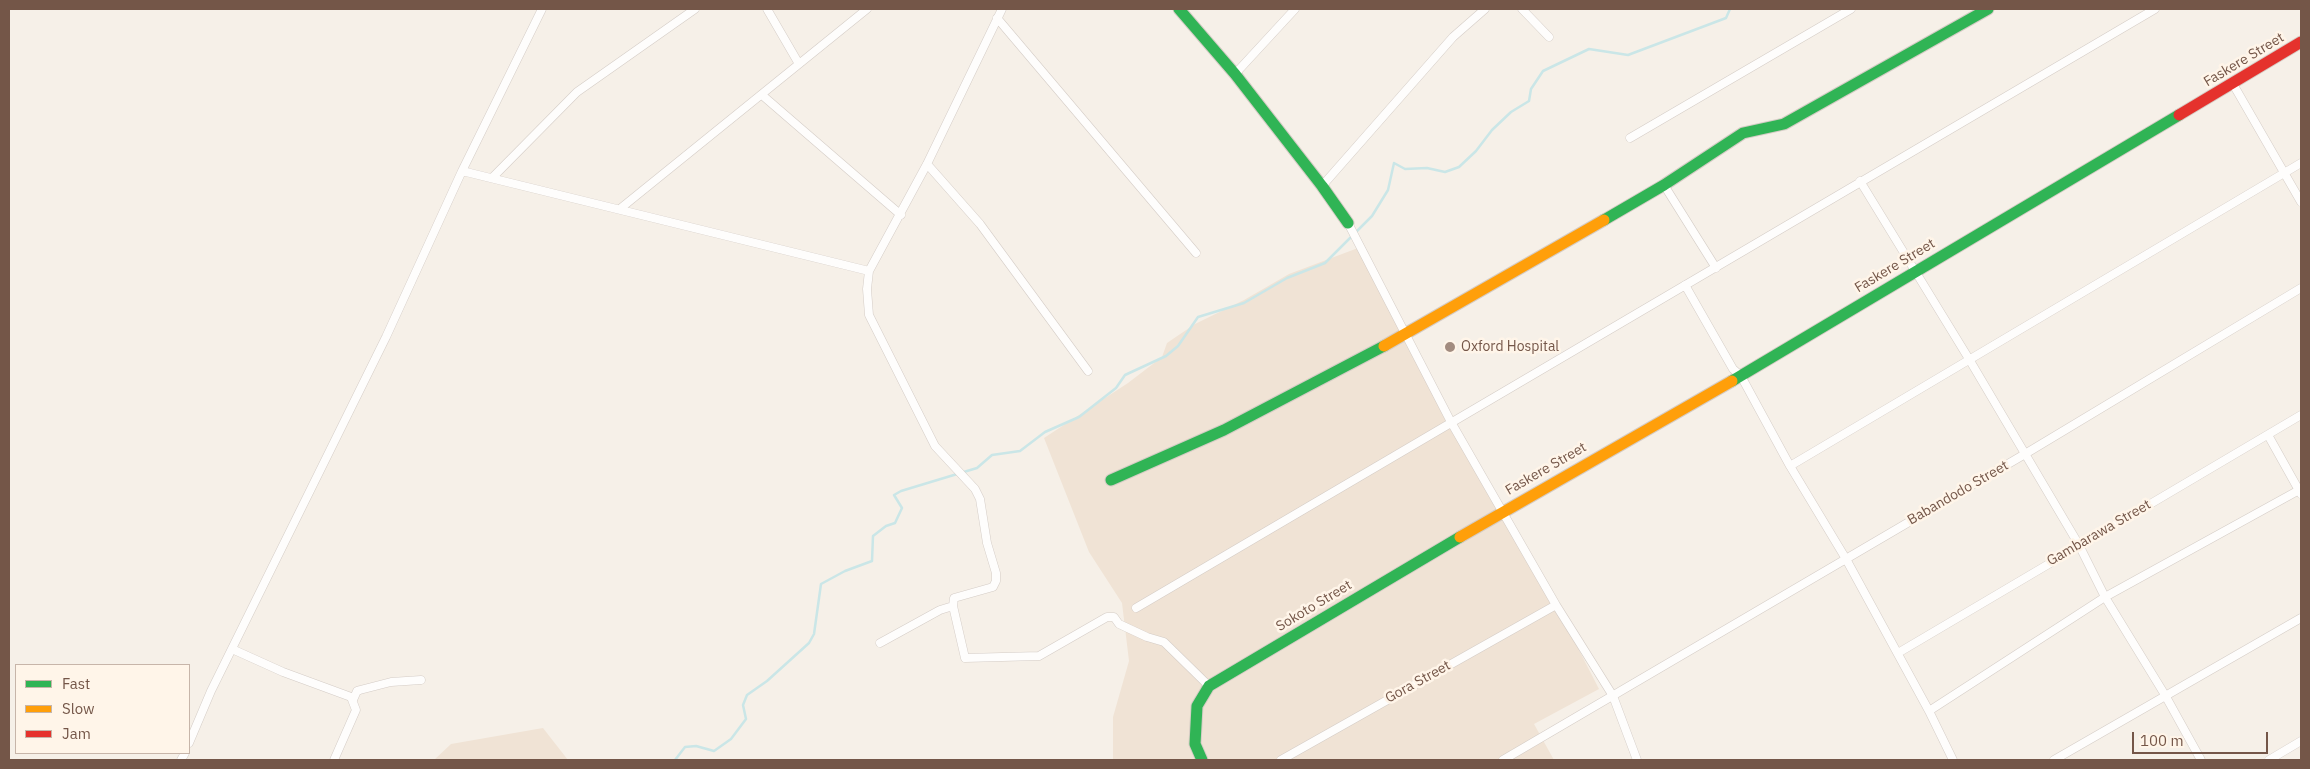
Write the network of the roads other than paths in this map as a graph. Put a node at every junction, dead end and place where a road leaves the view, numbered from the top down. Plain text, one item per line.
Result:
1 (542, 9) edge
2 (695, 9) edge
3 (767, 9) edge
4 (867, 9) edge
5 (1002, 9) edge
6 (1179, 9) edge
7 (1295, 9) edge
8 (1485, 9) edge
9 (1522, 9) edge
10 (1851, 9) edge
11 (1988, 9) edge
12 (2154, 9) edge
13 (997, 18) junction
14 (1549, 37) dead end
15 (2301, 42) edge
16 (799, 64) junction
17 (1235, 74) junction
18 (2233, 84) junction
19 (762, 94) junction
20 (1630, 138) dead end
21 (2301, 162) edge
22 (927, 164) junction
23 (462, 171) junction
24 (2285, 172) junction
25 (492, 178) junction
26 (1860, 181) junction
27 (1664, 184) junction
28 (1322, 186) junction
29 (2301, 202) edge
30 (621, 208) junction
31 (901, 215) junction
32 (1348, 223) joint
33 (1196, 253) dead end
34 (1716, 268) junction
35 (869, 271) junction
36 (1915, 271) junction
37 (1685, 286) junction
38 (2301, 288) edge
39 (1407, 334) junction
40 (1969, 358) junction
41 (1088, 371) dead end
42 (1741, 376) junction
43 (2301, 415) edge
44 (1451, 422) junction
45 (2268, 435) junction
46 (2025, 454) junction
47 (1790, 466) junction
48 (1111, 480) dead end
49 (2300, 492) edge
50 (1503, 511) junction
51 (2079, 545) junction
52 (1846, 559) junction
53 (2105, 597) junction
54 (1556, 604) junction
55 (953, 606) junction
56 (1136, 608) dead end
57 (2301, 618) edge
58 (880, 643) dead end
59 (232, 649) junction
60 (1898, 653) junction
61 (421, 680) dead end
62 (1209, 686) junction
63 (2165, 695) junction
64 (1614, 696) junction
65 (353, 700) junction
66 (1929, 712) junction
67 (190, 741) edge
68 (2301, 741) edge
69 (334, 760) edge
70 (1202, 760) edge
71 (1281, 760) edge
72 (1503, 760) edge
73 (1637, 760) edge
74 (1953, 760) edge
75 (2054, 760) edge
76 (2201, 760) edge
77 (2269, 760) edge

1 - 23 street
2 - 25 street
3 - 16 street
4 - 16 street
5 - 13 street
6 - 17 street
7 - 17 street
8 - 28 street
9 - 14 street
10 - 20 street
11 - 27 street
12 - 26 street
13 - 22 street
13 - 33 street
15 - 18 street, Faskere Street
16 - 19 street
17 - 28 street
18 - 24 street
18 - 36 street, Faskere Street
19 - 30 street
19 - 31 street
21 - 24 street
22 - 31 street
22 - 41 street
23 - 25 street
23 - 59 street
24 - 29 street
24 - 40 street
25 - 30 street
26 - 34 street
26 - 36 street
27 - 34 street
27 - 39 street
28 - 32 street
30 - 35 street
31 - 35 street
32 - 39 street
34 - 37 street
35 - 55 street
36 - 40 street
36 - 42 street, Faskere Street
37 - 42 street
37 - 44 street
38 - 46 street, Babandodo Street
39 - 44 street
39 - 48 street
40 - 46 street
40 - 47 street
42 - 47 street
42 - 50 street, Faskere Street
43 - 45 street, Gambarawa Street
44 - 50 street
44 - 56 street
45 - 49 street
45 - 51 street, Gambarawa Street
46 - 51 street
46 - 52 street, Babandodo Street
47 - 52 street
49 - 53 street
50 - 54 street
50 - 62 street, Sokoto Street
51 - 53 street
51 - 60 street, Gambarawa Street
52 - 60 street
52 - 64 street, Babandodo Street
53 - 63 street
53 - 66 street
54 - 64 street
54 - 71 street, Gora Street
55 - 58 street
55 - 62 street
57 - 63 street
59 - 65 street
59 - 67 street
60 - 66 street
61 - 65 street
62 - 70 street
63 - 75 street
63 - 76 street
64 - 72 street, Babandodo Street
64 - 73 street
65 - 69 street
66 - 74 street
68 - 77 street

